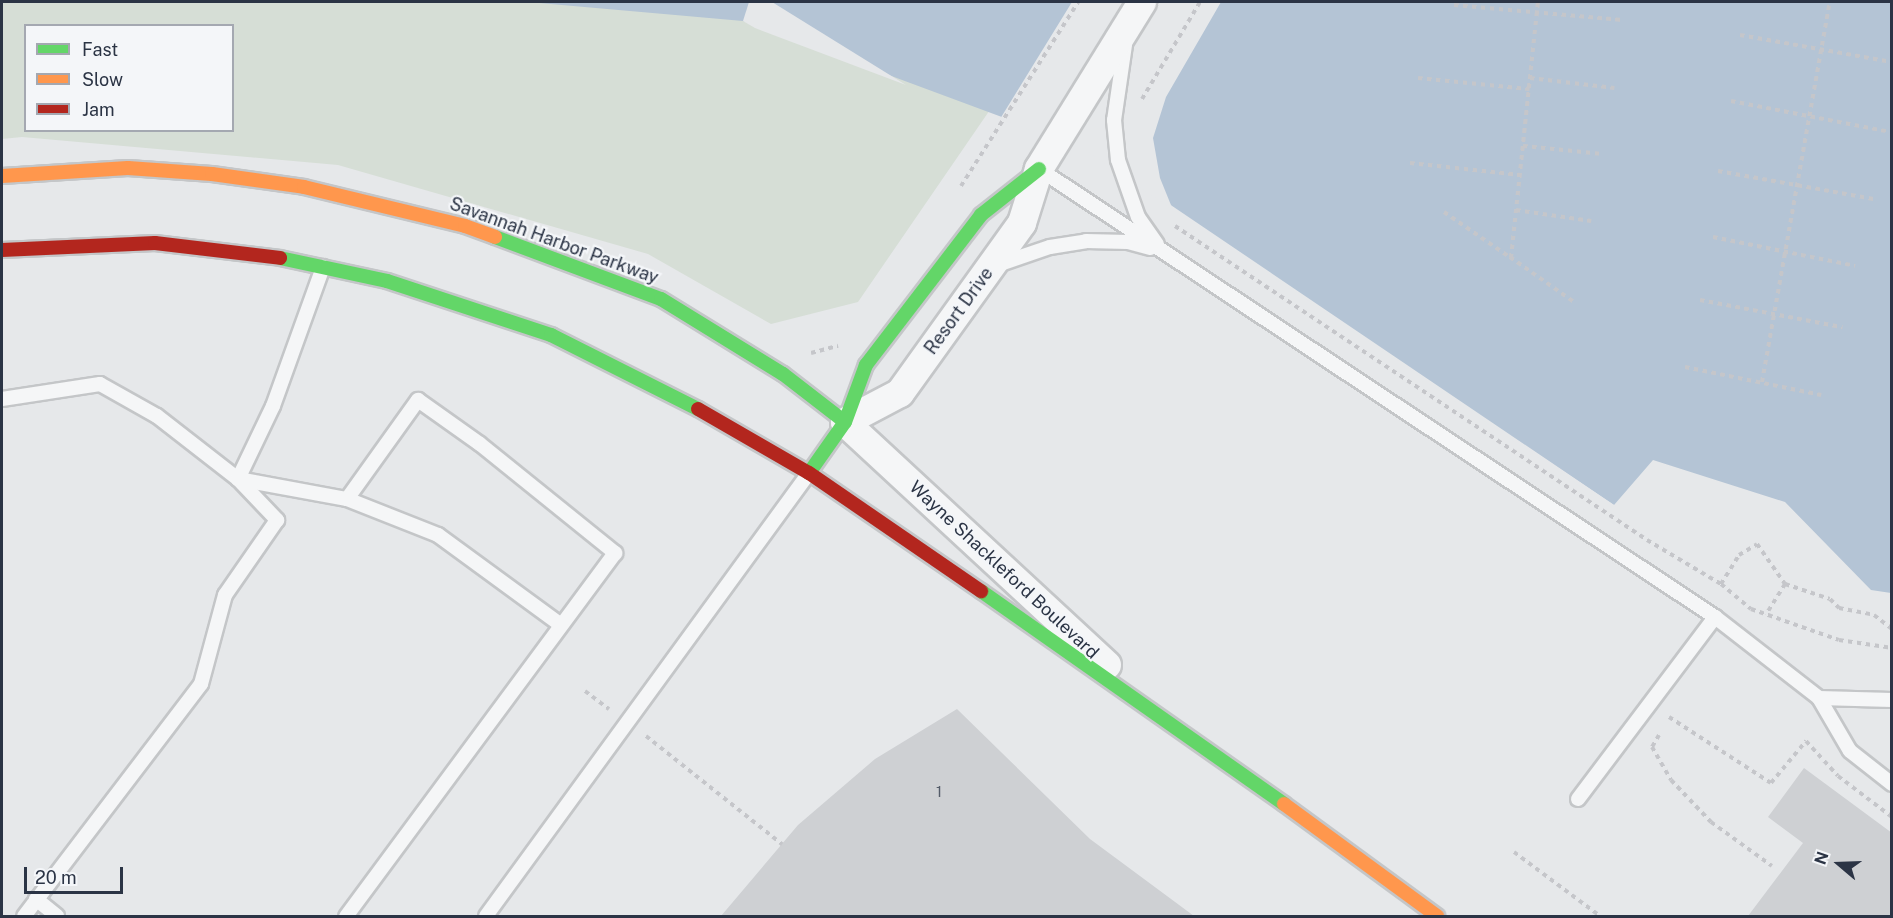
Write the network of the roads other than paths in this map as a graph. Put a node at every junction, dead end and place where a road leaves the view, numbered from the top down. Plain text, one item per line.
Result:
1 (1142, 2) edge
2 (1128, 28) junction
3 (1039, 169) junction
4 (2, 176) edge
5 (2, 250) edge
6 (1162, 251) junction
7 (323, 267) junction
8 (989, 268) junction
9 (2, 399) edge
10 (844, 422) junction
11 (809, 473) junction
12 (238, 479) junction
13 (347, 499) junction
14 (1716, 618) junction
15 (561, 625) junction
16 (1819, 698) junction
17 (1892, 700) edge
18 (1164, 717) junction
19 (1892, 784) edge
20 (1578, 799) dead end
21 (36, 899) junction
22 (24, 916) edge
23 (57, 916) edge
24 (346, 916) edge
25 (486, 916) edge
26 (1437, 916) edge

1 - 2 street, Resort Drive
2 - 3 street, Resort Drive
2 - 6 lane
3 - 6 lane
3 - 8 street, Resort Drive
3 - 10 street, Resort Drive
4 - 10 street, Savannah Harbor Parkway
5 - 7 street
6 - 8 lane
6 - 14 lane
7 - 11 street
7 - 12 lane
8 - 10 street, Resort Drive
9 - 12 lane
10 - 11 street, Resort Drive
10 - 18 street, Wayne Shackleford Boulevard
11 - 18 street, Wayne Shackleford Boulevard
11 - 25 lane
12 - 13 lane
12 - 21 lane
13 - 15 lane
13 - 15 lane
14 - 16 lane
14 - 20 lane
15 - 24 lane
16 - 17 lane
16 - 19 lane
18 - 26 street, Wayne Shackleford Boulevard
21 - 22 lane
21 - 23 lane

